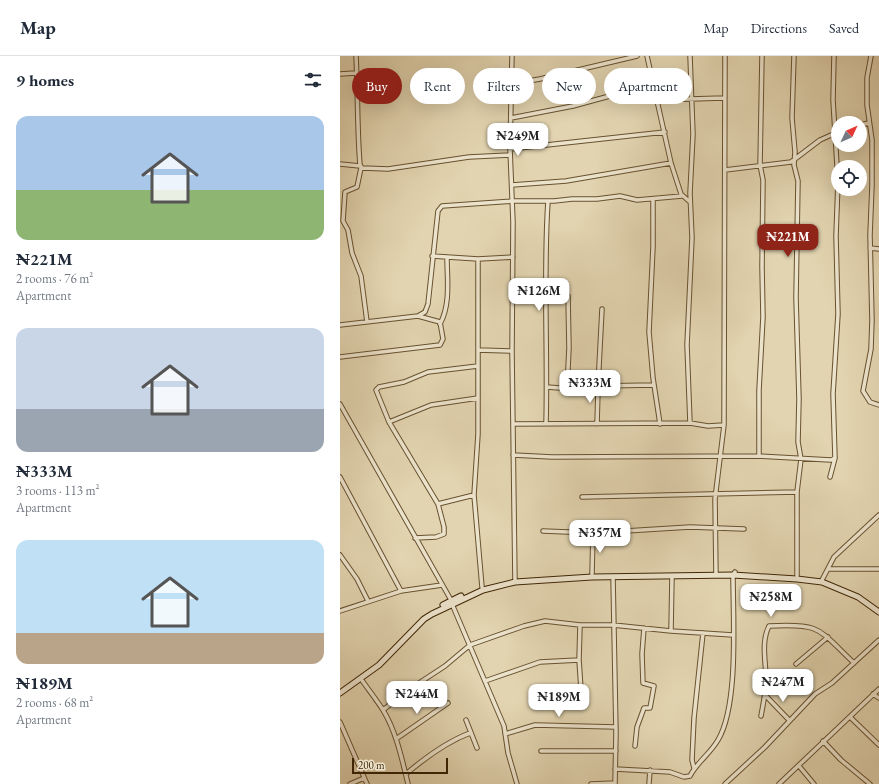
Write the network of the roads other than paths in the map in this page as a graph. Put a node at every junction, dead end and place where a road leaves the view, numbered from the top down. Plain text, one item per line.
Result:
1 (356, 56) edge
2 (512, 56) edge
3 (636, 56) edge
4 (647, 56) edge
5 (690, 56) edge
6 (725, 56) edge
7 (762, 56) edge
8 (794, 56) edge
9 (834, 56) edge
10 (871, 56) edge
11 (356, 68) edge
12 (512, 68) edge
13 (650, 68) edge
14 (691, 68) edge
15 (352, 73) edge
16 (340, 74) edge
17 (534, 80) edge
18 (604, 97) edge
19 (724, 98) junction
20 (692, 100) joint
21 (357, 104) edge
22 (511, 104) edge
23 (658, 104) edge
24 (835, 116) edge
25 (511, 118) junction
26 (869, 123) joint
27 (665, 132) junction
28 (831, 135) edge
29 (510, 149) junction
30 (837, 152) edge
31 (510, 155) junction
32 (794, 160) junction
33 (671, 163) junction
34 (340, 164) edge
35 (760, 165) junction
36 (360, 167) junction
37 (725, 170) junction
38 (512, 186) junction
39 (682, 196) junction
40 (653, 199) junction
41 (512, 201) junction
42 (548, 201) junction
43 (690, 202) junction
44 (870, 248) junction
45 (879, 249) edge
46 (432, 256) junction
47 (447, 257) junction
48 (513, 257) junction
49 (478, 258) junction
50 (568, 296) dead end
51 (602, 309) dead end
52 (418, 316) junction
53 (367, 322) junction
54 (440, 324) junction
55 (340, 325) edge
56 (478, 350) junction
57 (512, 351) junction
58 (340, 357) edge
59 (478, 366) junction
60 (654, 385) junction
61 (547, 387) junction
62 (567, 388) junction
63 (598, 388) junction
64 (478, 398) junction
65 (340, 404) edge
66 (879, 406) edge
67 (389, 422) junction
68 (690, 423) junction
69 (514, 424) junction
70 (546, 424) junction
71 (597, 424) junction
72 (660, 424) junction
73 (724, 425) junction
74 (513, 455) junction
75 (721, 456) junction
76 (759, 456) junction
77 (835, 458) junction
78 (801, 459) junction
79 (340, 477) edge
80 (830, 477) dead end
81 (797, 492) junction
82 (716, 494) junction
83 (474, 495) junction
84 (582, 497) dead end
85 (438, 504) junction
86 (879, 515) edge
87 (716, 527) junction
88 (744, 529) dead end
89 (543, 531) dead end
90 (593, 533) junction
91 (415, 538) junction
92 (340, 555) edge
93 (878, 568) edge
94 (828, 569) junction
95 (592, 574) junction
96 (716, 574) junction
97 (734, 574) junction
98 (672, 576) junction
99 (797, 576) junction
100 (613, 577) junction
101 (515, 580) junction
102 (822, 580) junction
103 (442, 585) junction
104 (482, 587) junction
105 (842, 588) junction
106 (401, 592) junction
107 (368, 601) junction
108 (451, 602) junction
109 (879, 609) edge
110 (340, 611) edge
111 (879, 612) edge
112 (580, 625) junction
113 (613, 625) junction
114 (644, 628) junction
115 (671, 631) junction
116 (703, 633) junction
117 (733, 635) junction
118 (828, 637) junction
119 (879, 640) edge
120 (470, 645) junction
121 (579, 660) junction
122 (854, 662) junction
123 (796, 664) dead end
124 (361, 679) junction
125 (485, 681) junction
126 (581, 689) dead end
127 (879, 689) edge
128 (340, 690) edge
129 (340, 693) edge
130 (873, 694) junction
131 (764, 695) junction
132 (879, 698) edge
133 (448, 704) dead end
134 (383, 710) junction
135 (761, 716) dead end
136 (850, 717) junction
137 (466, 720) dead end
138 (789, 720) junction
139 (340, 722) edge
140 (616, 727) junction
141 (470, 733) junction
142 (505, 734) junction
143 (396, 739) junction
144 (823, 741) junction
145 (879, 745) edge
146 (635, 746) dead end
147 (477, 748) dead end
148 (541, 751) dead end
149 (616, 751) junction
150 (799, 766) junction
151 (615, 768) junction
152 (694, 768) junction
153 (650, 770) junction
154 (406, 774) junction
155 (364, 778) junction
156 (728, 783) edge
157 (350, 784) edge
158 (367, 784) edge
159 (408, 784) edge
160 (517, 784) edge
161 (591, 784) edge
162 (615, 784) edge
163 (649, 784) edge
164 (779, 784) edge
165 (814, 784) edge
166 (870, 784) edge

1 - 11 street
2 - 12 street
3 - 17 street
4 - 13 street
5 - 14 street
6 - 19 street
7 - 35 street
8 - 32 street
9 - 24 street
10 - 26 street
15 - 16 street
18 - 25 street
19 - 20 street
19 - 37 street
20 - 43 street
21 - 36 street
22 - 25 street
23 - 27 street
25 - 29 street
26 - 44 street
27 - 29 street
27 - 33 street
28 - 32 street
29 - 31 street
30 - 77 street
31 - 36 street
31 - 38 street
32 - 35 street
32 - 78 street
33 - 38 street
33 - 39 street
34 - 36 street
35 - 37 street
35 - 76 street
36 - 53 street
37 - 73 street
38 - 41 street
39 - 40 street
39 - 43 street
40 - 42 street
40 - 60 street
41 - 42 street
41 - 46 street
41 - 48 street
42 - 61 street
43 - 68 street
44 - 45 street
44 - 66 street
46 - 47 street
46 - 52 street
47 - 49 street
47 - 54 street
48 - 49 street
48 - 57 street
49 - 56 street
50 - 62 street
51 - 63 street
52 - 53 street
52 - 54 street
53 - 55 street
54 - 58 street
56 - 57 street
56 - 59 street
57 - 69 street
59 - 64 street
59 - 67 street
60 - 63 street
60 - 72 street
61 - 62 street
61 - 70 street
62 - 63 street
63 - 71 street
64 - 67 street
64 - 83 street
65 - 91 street
67 - 85 street
68 - 72 street
68 - 73 street
69 - 70 street
69 - 74 street
70 - 71 street
71 - 72 street
73 - 75 street
74 - 75 street
74 - 101 street
75 - 76 street
75 - 82 street
76 - 78 street
77 - 78 street
77 - 80 street
78 - 81 street
79 - 106 street
81 - 82 street
81 - 99 street
82 - 84 street
82 - 87 street
83 - 85 street
83 - 104 street
85 - 91 street
86 - 94 street
87 - 88 street
87 - 90 street
87 - 96 street
89 - 90 street
90 - 95 street
91 - 103 street
92 - 107 street
93 - 94 street
94 - 102 street
95 - 96 main road
95 - 101 main road
96 - 97 main road
96 - 98 main road
97 - 99 main road
97 - 105 main road
97 - 117 street
98 - 100 main road
98 - 115 street
99 - 102 main road
100 - 101 main road
100 - 113 street
101 - 104 main road
101 - 108 main road
102 - 105 main road
103 - 106 street
103 - 108 street
104 - 108 main road
105 - 109 main road
105 - 111 main road
106 - 107 street
107 - 110 street
108 - 120 street
108 - 124 main road
108 - 128 main road
112 - 113 street
112 - 120 street
112 - 121 street
113 - 114 street
113 - 140 street
114 - 115 street
114 - 146 street
115 - 116 street
116 - 117 street
116 - 152 street
117 - 152 street
118 - 122 street
118 - 123 street
118 - 131 street
119 - 122 street
120 - 125 street
120 - 134 street
121 - 125 street
121 - 126 street
122 - 138 street
124 - 129 main road
124 - 134 street
125 - 142 street
127 - 130 street
130 - 132 street
130 - 136 street
131 - 135 street
131 - 138 street
133 - 143 street
134 - 143 street
136 - 144 street
136 - 145 street
137 - 141 street
138 - 156 street
139 - 155 street
140 - 142 street
140 - 149 street
141 - 147 street
141 - 154 street
142 - 160 street
143 - 154 street
144 - 150 street
144 - 166 street
148 - 149 street
149 - 151 street
150 - 164 street
150 - 165 street
151 - 153 street
151 - 162 street
152 - 153 street
153 - 163 street
154 - 159 street
155 - 157 street
155 - 158 street
161 - 162 street

